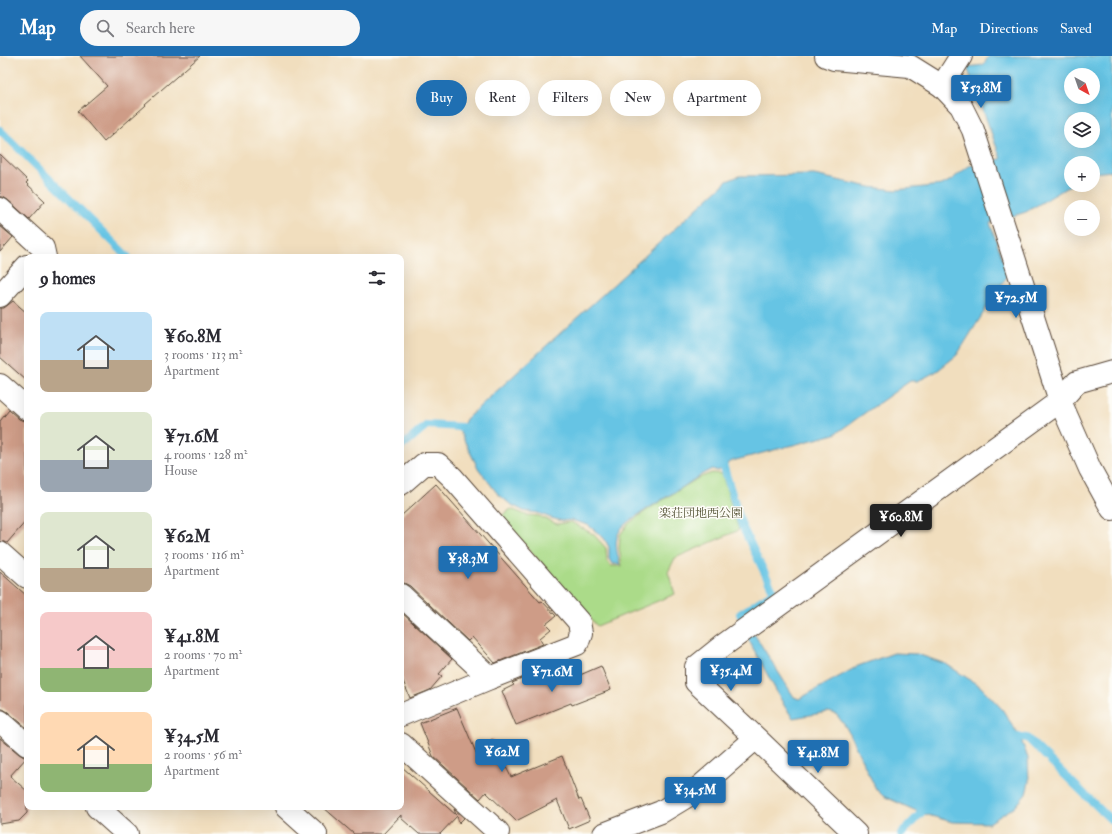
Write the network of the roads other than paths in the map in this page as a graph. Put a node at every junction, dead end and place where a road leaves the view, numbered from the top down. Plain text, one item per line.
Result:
1 (826, 56) edge
2 (961, 56) edge
3 (942, 86) junction
4 (0, 210) edge
5 (41, 254) edge
6 (24, 269) edge
7 (0, 296) edge
8 (1112, 372) edge
9 (0, 385) edge
10 (1060, 401) junction
11 (24, 406) edge
12 (404, 481) edge
13 (1112, 509) edge
14 (0, 553) edge
15 (24, 574) edge
16 (404, 598) edge
17 (490, 678) junction
18 (404, 714) edge
19 (0, 721) edge
20 (756, 738) junction
21 (24, 742) edge
22 (404, 747) edge
23 (99, 810) edge
24 (289, 810) edge
25 (127, 834) edge
26 (316, 834) edge
27 (497, 834) edge
28 (604, 834) edge
29 (856, 834) edge

1 - 3 street
2 - 3 street
3 - 10 street
4 - 5 street
6 - 7 street
8 - 10 street
9 - 11 street
10 - 13 street
10 - 20 street
12 - 17 street
14 - 15 street
16 - 17 street
17 - 18 street
19 - 21 street
20 - 28 street
20 - 29 street
22 - 27 street
23 - 25 street
24 - 26 street

